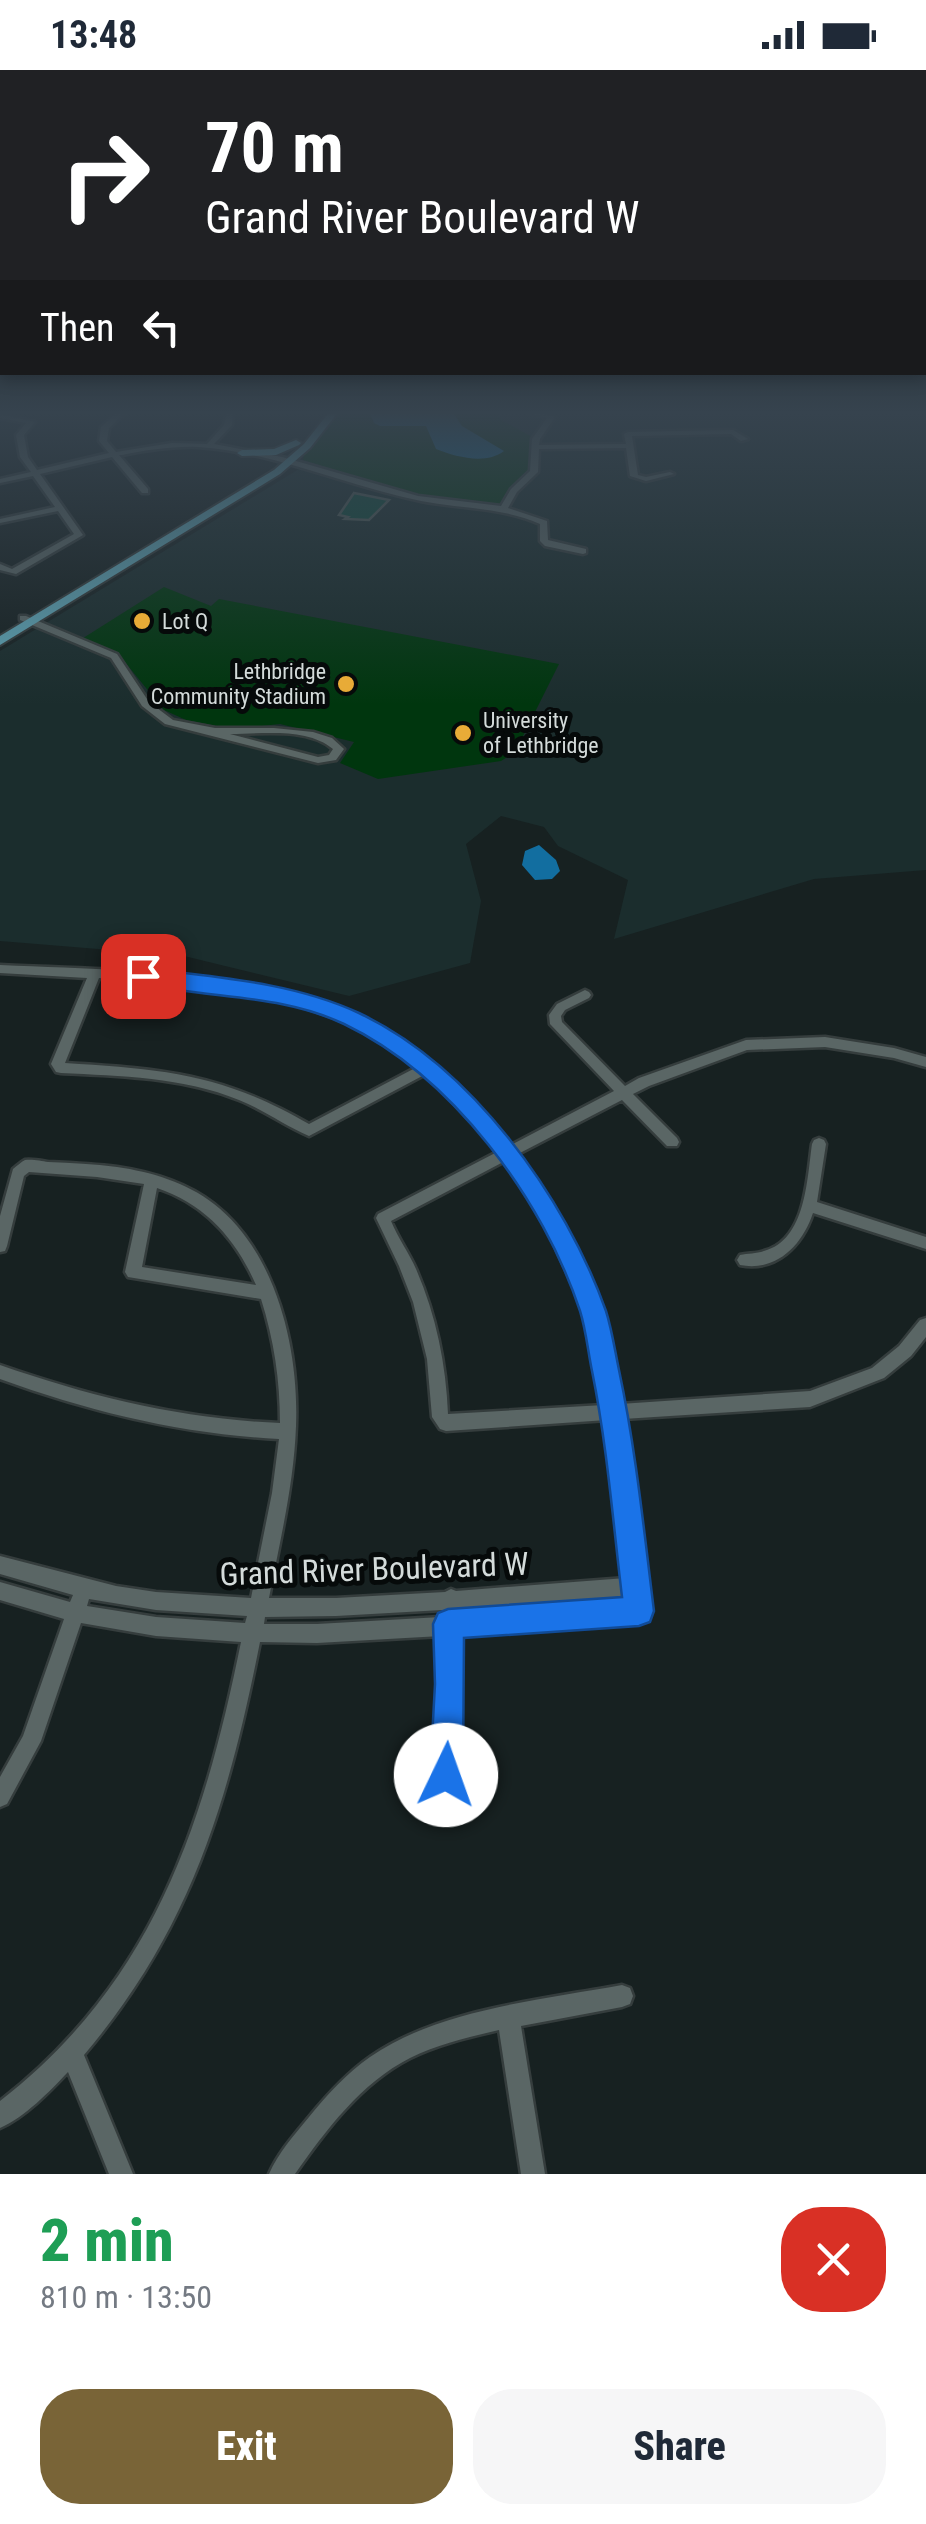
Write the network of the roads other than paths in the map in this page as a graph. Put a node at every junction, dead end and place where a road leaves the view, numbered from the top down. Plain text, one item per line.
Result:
1 (55, 509) edge
2 (61, 509) edge
3 (205, 509) edge
4 (217, 509) edge
5 (504, 509) edge
6 (0, 521) edge
7 (584, 551) dead end
8 (0, 567) edge
9 (27, 620) junction
10 (0, 632) edge
11 (0, 641) edge
12 (200, 730) junction
13 (0, 968) edge
14 (95, 972) junction
15 (585, 995) dead end
16 (926, 1062) edge
17 (428, 1067) junction
18 (626, 1092) junction
19 (672, 1142) dead end
20 (819, 1144) dead end
21 (510, 1152) junction
22 (152, 1179) junction
23 (809, 1206) junction
24 (926, 1243) edge
25 (0, 1246) edge
26 (745, 1260) dead end
27 (266, 1293) junction
28 (926, 1325) edge
29 (0, 1372) edge
30 (614, 1413) junction
31 (288, 1430) junction
32 (0, 1565) edge
33 (636, 1586) junction
34 (84, 1588) junction
35 (0, 1591) edge
36 (450, 1598) junction
37 (258, 1608) junction
38 (78, 1611) junction
39 (448, 1624) junction
40 (253, 1632) junction
41 (446, 1775) dead end
42 (0, 1797) edge
43 (622, 1996) dead end
44 (510, 2020) junction
45 (71, 2052) junction
46 (0, 2116) edge
47 (122, 2174) edge
48 (281, 2174) edge
49 (533, 2174) edge

1 - 6 street
2 - 8 street
3 - 9 main road
4 - 9 main road
5 - 7 street
9 - 10 main road
9 - 11 main road
9 - 12 street
12 - 12 street
13 - 14 street
14 - 17 street
14 - 17 street
15 - 18 street
16 - 18 street
17 - 21 street
18 - 19 street
18 - 21 street
20 - 23 street
21 - 30 street
21 - 30 street
22 - 25 street
22 - 27 street
22 - 27 street
23 - 24 street
23 - 26 street
27 - 31 street
28 - 30 street
29 - 31 street
30 - 33 street
31 - 37 street
32 - 34 street, Grand River Boulevard W
33 - 36 street, Grand River Boulevard W
33 - 39 street, Grand River Boulevard W
34 - 37 street, Grand River Boulevard W
34 - 38 street
35 - 38 street, Grand River Boulevard W
36 - 37 street, Grand River Boulevard W
36 - 39 street
37 - 40 street
38 - 40 street, Grand River Boulevard W
38 - 42 street
39 - 40 street, Grand River Boulevard W
39 - 41 street
40 - 45 street
43 - 44 street
44 - 48 street
44 - 49 street
45 - 46 street
45 - 47 street

